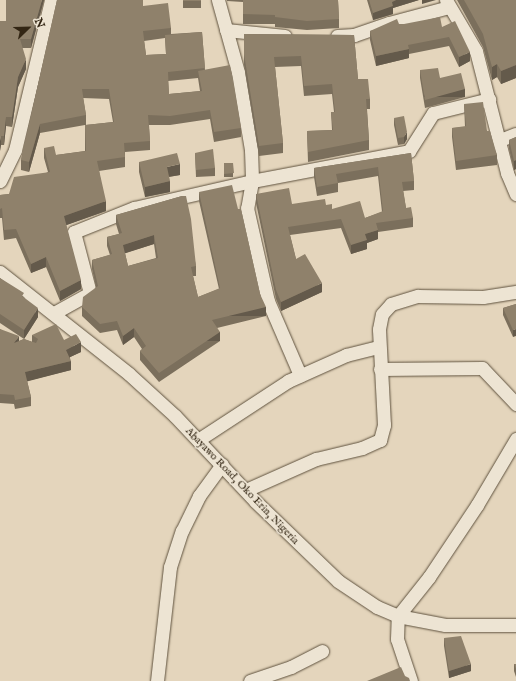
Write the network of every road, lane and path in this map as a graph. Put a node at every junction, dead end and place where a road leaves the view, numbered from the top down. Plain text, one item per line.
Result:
1 (51, 0) edge
2 (218, 0) edge
3 (448, 4) edge
4 (226, 30) junction
5 (322, 37) edge
6 (299, 38) edge
7 (489, 99) junction
8 (516, 134) edge
9 (500, 140) junction
10 (0, 181) edge
11 (252, 181) junction
12 (516, 194) edge
13 (0, 272) edge
14 (516, 292) edge
15 (54, 314) junction
16 (378, 347) junction
17 (380, 369) junction
18 (300, 376) junction
19 (516, 404) edge
20 (516, 438) edge
21 (198, 440) junction
22 (222, 464) junction
23 (246, 490) junction
24 (398, 616) junction
25 (516, 625) edge
26 (322, 651) dead end
27 (157, 681) edge
28 (250, 681) edge
29 (411, 681) edge

1 - 10 street
2 - 4 street
3 - 5 street
3 - 7 street
4 - 6 street
4 - 11 street
7 - 9 street
7 - 11 street
8 - 9 street
9 - 12 street
11 - 15 street
11 - 18 street
13 - 15 street, Abayawo Road, Oko Erin, Nigeria
14 - 16 street
15 - 21 street, Abayawo Road, Oko Erin, Nigeria
16 - 17 street
16 - 18 street
17 - 19 street
17 - 23 street
18 - 21 street
20 - 24 street
21 - 22 street, Abayawo Road, Oko Erin, Nigeria
22 - 23 street, Abayawo Road, Oko Erin, Nigeria
22 - 27 street
23 - 24 street, Abayawo Road, Oko Erin, Nigeria
24 - 25 street, Abayawo Road, Oko Erin, Nigeria
24 - 29 street
26 - 28 street

